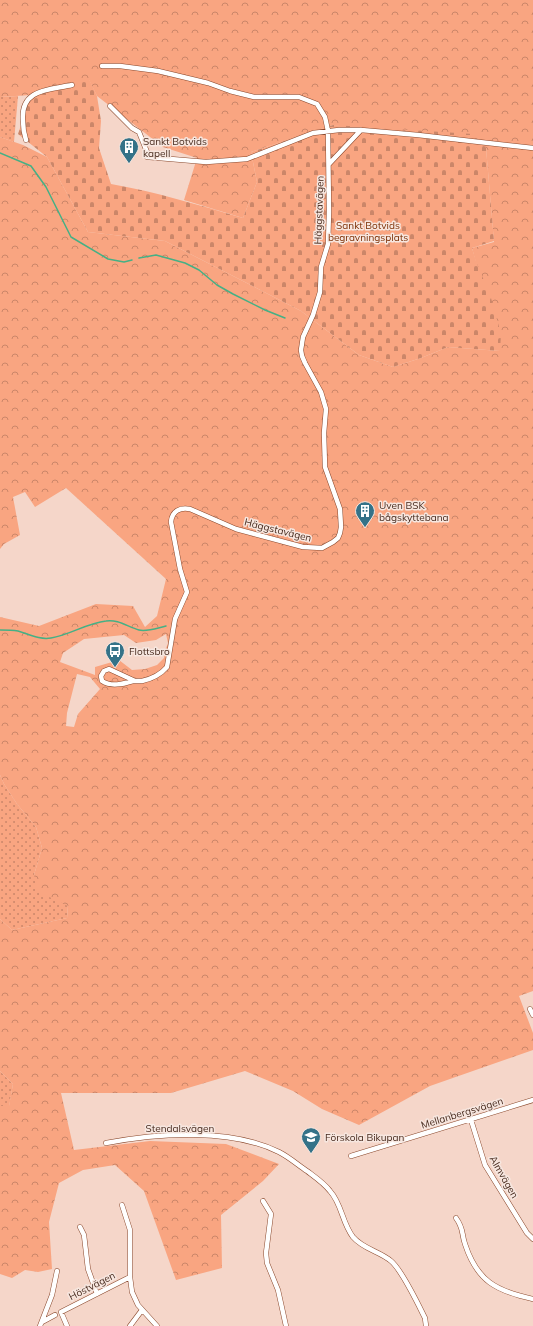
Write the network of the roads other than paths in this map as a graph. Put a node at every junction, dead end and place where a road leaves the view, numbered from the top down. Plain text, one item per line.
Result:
1 (102, 66) dead end
2 (72, 85) dead end
3 (110, 106) dead end
4 (361, 130) junction
5 (328, 131) junction
6 (26, 140) dead end
7 (533, 148) edge
8 (329, 164) junction
9 (135, 681) junction
10 (530, 1009) dead end
11 (533, 1015) edge
12 (533, 1100) edge
13 (471, 1120) junction
14 (106, 1142) dead end
15 (351, 1156) dead end
16 (263, 1201) dead end
17 (122, 1205) dead end
18 (456, 1218) dead end
19 (80, 1227) dead end
20 (533, 1239) edge
21 (57, 1271) dead end
22 (130, 1277) junction
23 (97, 1294) junction
24 (533, 1299) edge
25 (142, 1310) junction
26 (55, 1315) dead end
27 (41, 1324) edge
28 (66, 1326) edge
29 (130, 1326) edge
30 (157, 1326) edge
31 (286, 1326) edge
32 (426, 1326) edge

1 - 5 street, Häggstavägen
2 - 6 street
3 - 5 street
4 - 5 street
4 - 7 street
4 - 8 street, Häggstavägen
5 - 8 street, Häggstavägen
8 - 9 street, Häggstavägen
9 - 9 street
10 - 11 street
12 - 13 street, Mellanbergsvägen
13 - 15 street, Mellanbergsvägen
13 - 20 street, Almvägen
14 - 32 street, Stendalsvägen
16 - 31 street
17 - 22 street
18 - 24 street
19 - 23 street
21 - 27 street
22 - 23 street, Höstvägen
22 - 25 street
23 - 28 street, Höstvägen
25 - 29 street
25 - 30 street
26 - 27 street

